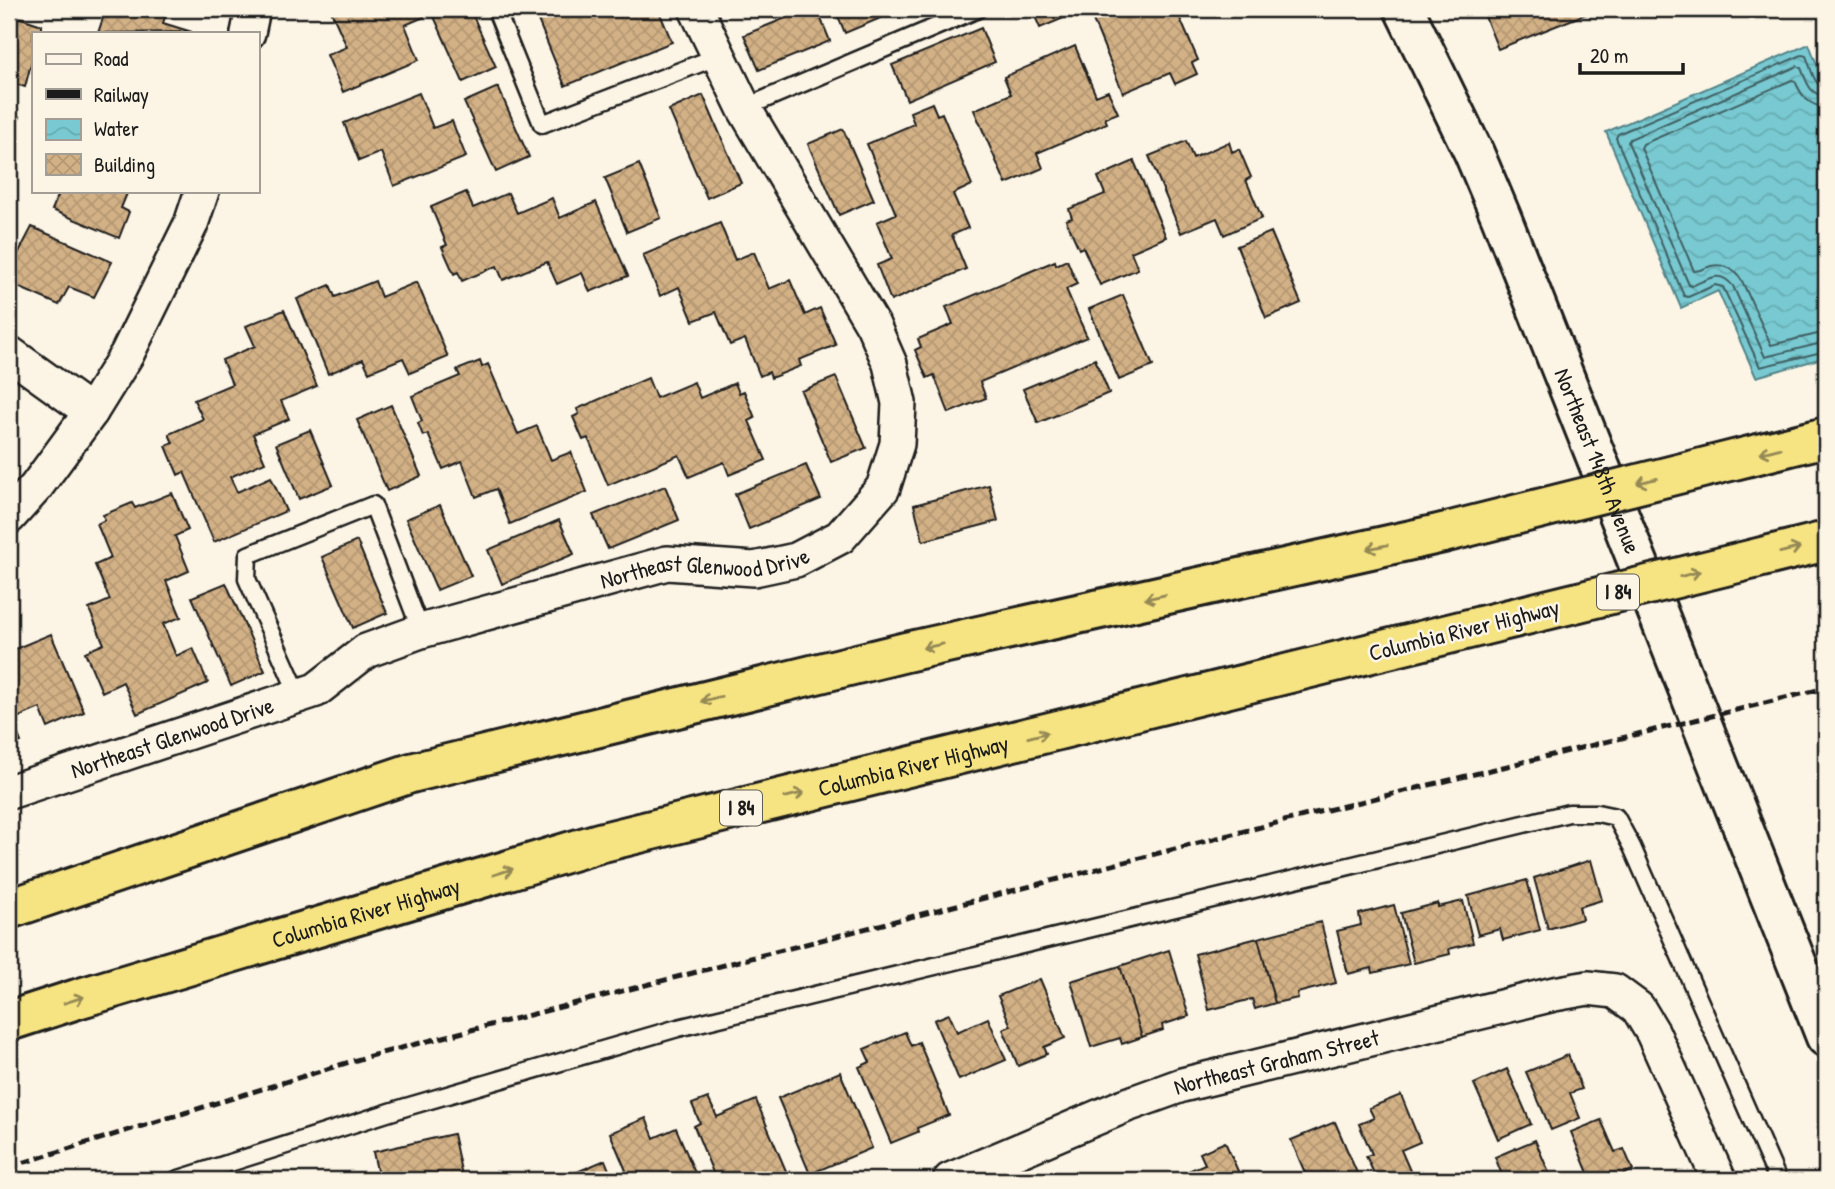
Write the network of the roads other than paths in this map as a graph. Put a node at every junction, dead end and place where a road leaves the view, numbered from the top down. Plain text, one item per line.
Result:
1 (253, 9) edge
2 (513, 9) edge
3 (696, 9) edge
4 (978, 9) edge
5 (1404, 9) edge
6 (248, 32) edge
7 (719, 56) junction
8 (744, 108) junction
9 (202, 192) edge
10 (9, 353) edge
11 (91, 412) junction
12 (1826, 437) edge
13 (9, 517) edge
14 (1826, 541) edge
15 (421, 631) junction
16 (299, 696) junction
17 (9, 792) edge
18 (9, 909) edge
19 (9, 1021) edge
20 (1826, 1037) edge
21 (176, 1180) edge
22 (950, 1180) edge
23 (1719, 1180) edge
24 (1778, 1180) edge

1 - 6 street
2 - 7 lane
3 - 7 street, Northeast Glenwood Drive
4 - 8 lane
5 - 20 main road, Northeast 148th Avenue
7 - 8 street, Northeast Glenwood Drive
8 - 15 street, Northeast Glenwood Drive
9 - 11 street
10 - 11 street
11 - 13 street
12 -> 18 highway, bridge
19 -> 14 highway, Columbia River Highway / I 84, bridge
15 - 16 street, Northeast Glenwood Drive
15 - 16 lane
16 - 17 street, Northeast Glenwood Drive
21 - 24 lane
22 - 23 street, Northeast Graham Street

